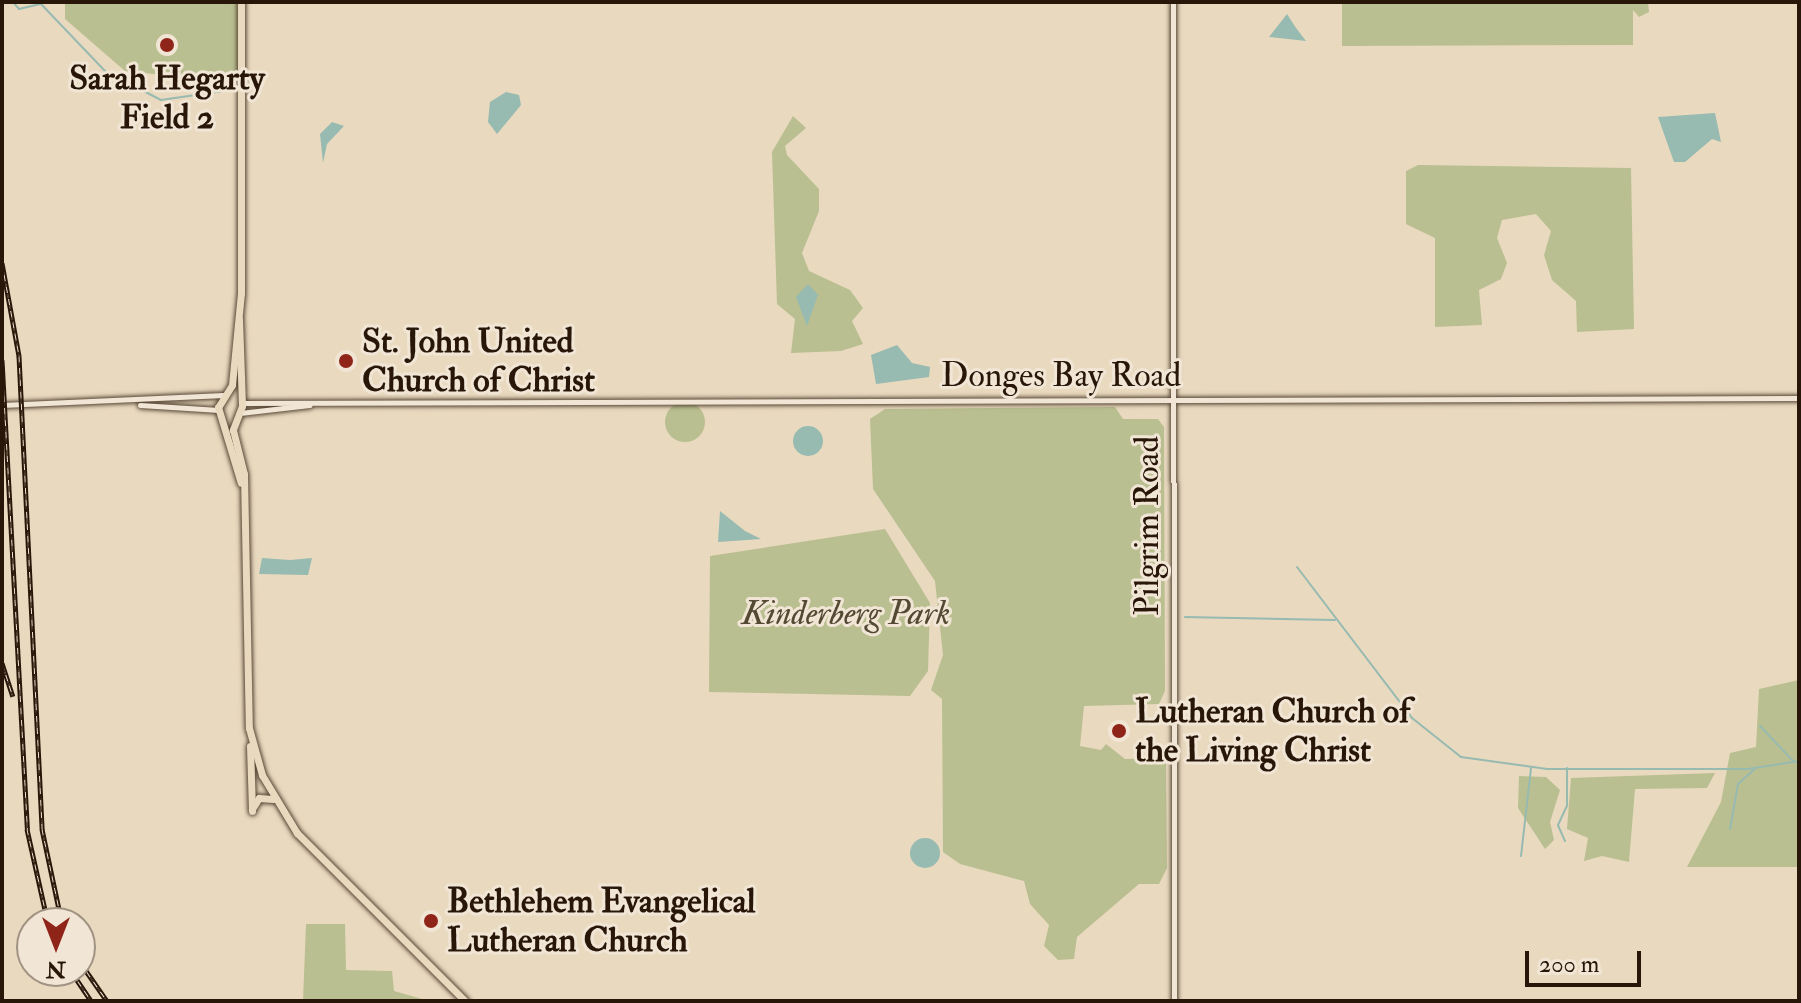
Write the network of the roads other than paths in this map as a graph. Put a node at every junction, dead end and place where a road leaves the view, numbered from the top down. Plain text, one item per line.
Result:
1 (241, 2) edge
2 (1173, 2) edge
3 (239, 319) junction
4 (225, 395) junction
5 (1799, 398) edge
6 (1172, 399) junction
7 (241, 400) junction
8 (323, 403) junction
9 (135, 404) junction
10 (2, 405) edge
11 (219, 411) junction
12 (238, 415) junction
13 (244, 497) junction
14 (249, 728) junction
15 (273, 799) junction
16 (465, 1001) edge
17 (1174, 1001) edge

1 - 3 main road
2 - 6 street, Pilgrim Road
3 - 4 main road
3 - 7 main road
4 - 7 main road
4 - 9 street
4 - 11 main road
5 - 6 street, Donges Bay Road
6 - 8 street, Donges Bay Road
6 - 17 street, Pilgrim Road
7 - 8 street, Donges Bay Road
7 - 12 main road
8 - 12 street, Donges Bay Road
9 - 10 street
9 - 11 street
11 - 12 main road
11 - 13 main road
12 - 13 main road
13 - 14 main road
14 - 15 main road
14 - 15 main road
15 - 16 main road

